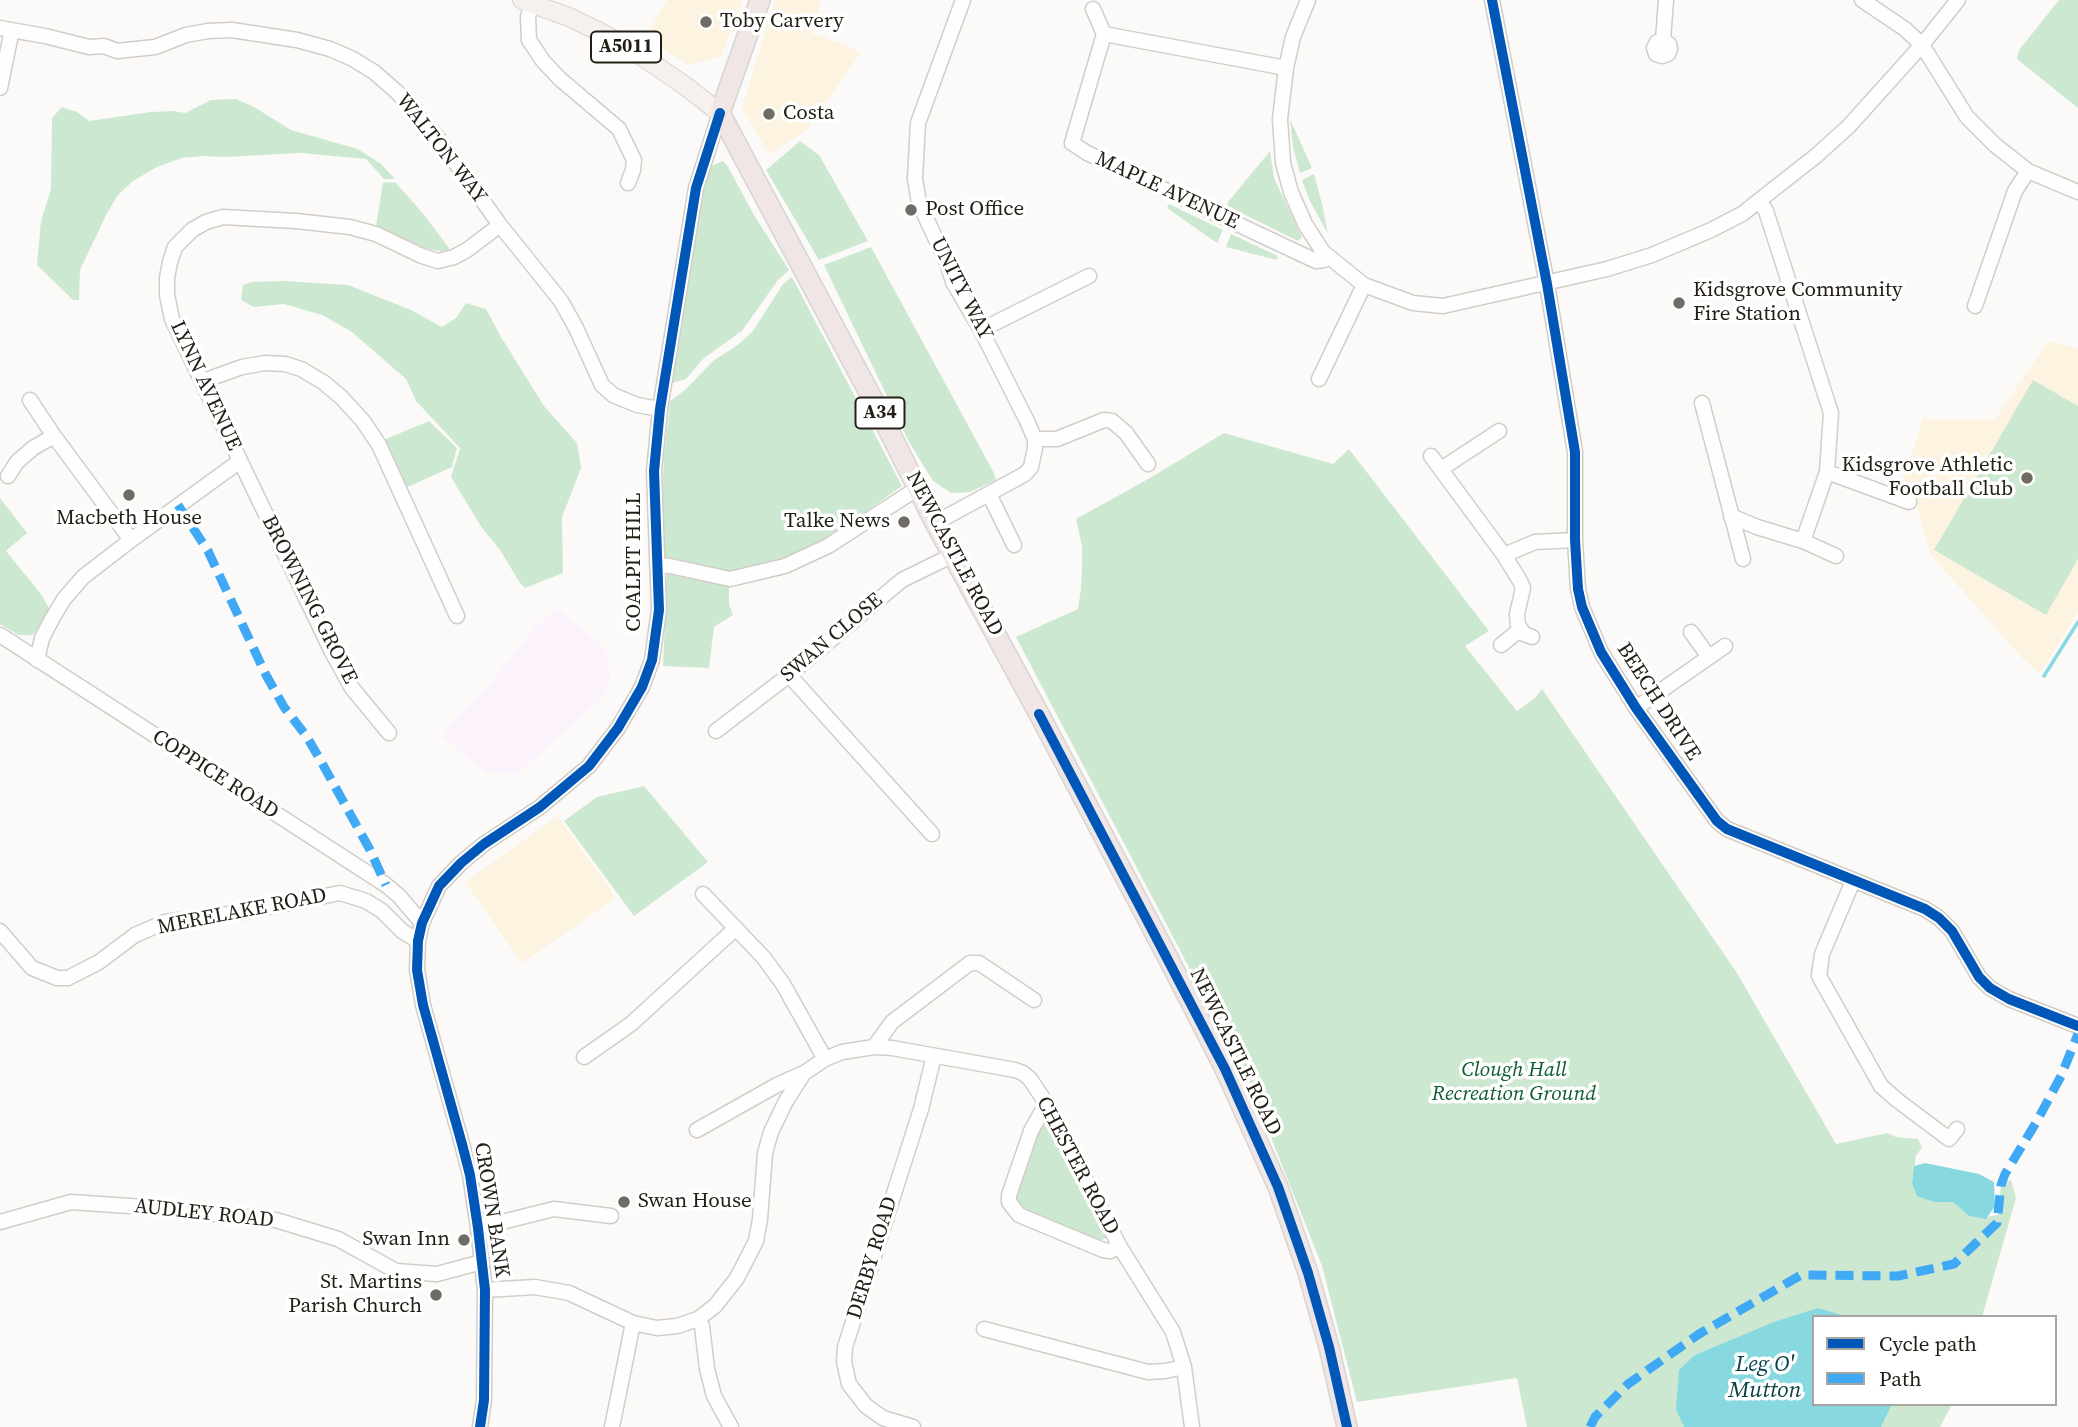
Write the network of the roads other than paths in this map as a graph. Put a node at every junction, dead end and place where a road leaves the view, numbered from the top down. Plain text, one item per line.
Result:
1 (760, 0) edge
2 (963, 0) edge
3 (1308, 0) edge
4 (1492, 0) edge
5 (1666, 0) edge
6 (1862, 0) edge
7 (1958, 0) edge
8 (527, 1) edge
9 (1093, 9) dead end
10 (6, 29) edge
11 (1104, 34) junction
12 (1663, 40) dead end
13 (1922, 45) junction
14 (1286, 68) junction
15 (0, 88) edge
16 (720, 113) junction
17 (738, 147) junction
18 (707, 153) junction
19 (2028, 171) junction
20 (628, 183) dead end
21 (2078, 192) edge
22 (1760, 202) junction
23 (500, 225) junction
24 (1328, 257) junction
25 (1089, 276) dead end
26 (1547, 284) junction
27 (1364, 285) junction
28 (1975, 306) dead end
29 (981, 330) junction
30 (1319, 379) dead end
31 (203, 381) junction
32 (30, 400) dead end
33 (1702, 403) dead end
34 (660, 409) junction
35 (1499, 431) dead end
36 (54, 436) junction
37 (1035, 439) junction
38 (1431, 456) dead end
39 (240, 461) junction
40 (1141, 461) dead end
41 (1441, 469) junction
42 (1827, 472) junction
43 (8, 476) dead end
44 (918, 488) junction
45 (989, 494) junction
46 (1909, 502) dead end
47 (1731, 516) junction
48 (935, 523) junction
49 (131, 540) junction
50 (1575, 540) junction
51 (1803, 541) junction
52 (1014, 545) dead end
53 (953, 555) junction
54 (1504, 555) junction
55 (1836, 556) dead end
56 (1743, 559) dead end
57 (657, 565) junction
58 (457, 615) dead end
59 (1691, 632) dead end
60 (0, 635) edge
61 (1501, 645) dead end
62 (1725, 646) dead end
63 (1709, 657) junction
64 (37, 660) junction
65 (789, 675) junction
66 (1636, 708) junction
67 (716, 731) dead end
68 (389, 733) dead end
69 (932, 834) dead end
70 (1853, 881) junction
71 (703, 894) dead end
72 (422, 923) junction
73 (736, 928) junction
74 (0, 931) edge
75 (418, 941) junction
76 (1034, 1000) dead end
77 (2078, 1026) edge
78 (874, 1047) junction
79 (584, 1056) dead end
80 (934, 1056) junction
81 (825, 1059) junction
82 (804, 1073) junction
83 (1048, 1106) junction
84 (1957, 1129) dead end
85 (697, 1130) dead end
86 (611, 1216) dead end
87 (0, 1222) edge
88 (478, 1228) junction
89 (1120, 1247) junction
90 (482, 1262) junction
91 (485, 1290) junction
92 (698, 1319) junction
93 (633, 1323) junction
94 (984, 1329) dead end
95 (1184, 1367) junction
96 (480, 1427) edge
97 (612, 1427) edge
98 (731, 1427) edge
99 (913, 1427) edge
100 (1192, 1427) edge
101 (1347, 1427) edge

1 - 16 highway
2 - 29 street, UNITY WAY
3 - 14 street
4 - 26 street, BEECH DRIVE
5 - 12 street
6 - 13 street
7 - 13 street
8 - 16 main road, A5011
8 - 20 street
9 - 11 street
10 - 15 street, WALTON WAY
10 - 23 street, WALTON WAY
11 - 14 street
11 - 24 street, MAPLE AVENUE
13 - 19 street
13 - 22 street
14 - 24 street
16 - 17 highway, NEWCASTLE ROAD / A34
16 - 18 street, COALPIT HILL
17 - 18 street
17 - 44 highway, NEWCASTLE ROAD / A34
18 - 34 street, COALPIT HILL
19 - 21 street
19 - 28 street
22 - 26 street
22 - 42 street
23 - 31 street, LYNN AVENUE
23 - 34 street, WALTON WAY
24 - 27 street
25 - 29 street
26 - 27 street
26 - 50 street, BEECH DRIVE
27 - 30 street
29 - 37 street, UNITY WAY
31 - 39 street, LYNN AVENUE
31 - 58 street
32 - 36 street
33 - 47 street
34 - 57 street, COALPIT HILL
35 - 41 street
36 - 43 street
36 - 49 street
37 - 40 street
37 - 45 street
38 - 41 street
39 - 49 street, LYNN AVENUE
39 - 68 street, BROWNING GROVE
41 - 54 street
42 - 46 street
42 - 51 street
44 - 48 highway, NEWCASTLE ROAD / A34
44 - 57 street
45 - 48 street
45 - 52 street
47 - 51 street
47 - 56 street
48 - 53 highway, NEWCASTLE ROAD / A34
49 - 64 street, LYNN AVENUE
50 - 54 street
50 - 66 street, BEECH DRIVE
51 - 55 street
53 - 65 street, SWAN CLOSE
53 - 101 highway, NEWCASTLE ROAD / A34
54 - 61 street
57 - 72 street, COALPIT HILL
59 - 63 street
60 - 64 street, COPPICE ROAD
62 - 63 street
63 - 66 street
64 - 72 street, COPPICE ROAD
65 - 67 street, SWAN CLOSE
65 - 69 street
66 - 70 street, BEECH DRIVE
70 - 77 street, BEECH DRIVE
70 - 84 street
71 - 73 street
72 - 75 street, COALPIT HILL
73 - 79 street
73 - 81 street
74 - 75 street, MERELAKE ROAD
75 - 88 street, CROWN BANK
76 - 78 street
78 - 80 street, CHESTER ROAD
78 - 81 street, CHESTER ROAD
80 - 83 street, CHESTER ROAD
80 - 99 street, DERBY ROAD
81 - 82 street, CHESTER ROAD
82 - 85 street
82 - 92 street, CHESTER ROAD
83 - 89 street, CHESTER ROAD
83 - 89 street
86 - 88 street
87 - 90 street, AUDLEY ROAD
88 - 90 street, CROWN BANK
89 - 95 street, CHESTER ROAD
90 - 91 street, CROWN BANK
91 - 93 street, CHESTER ROAD
91 - 96 street, CROWN BANK
92 - 93 street, CHESTER ROAD
92 - 98 street
93 - 97 street
94 - 95 street
95 - 100 street, CHESTER ROAD

